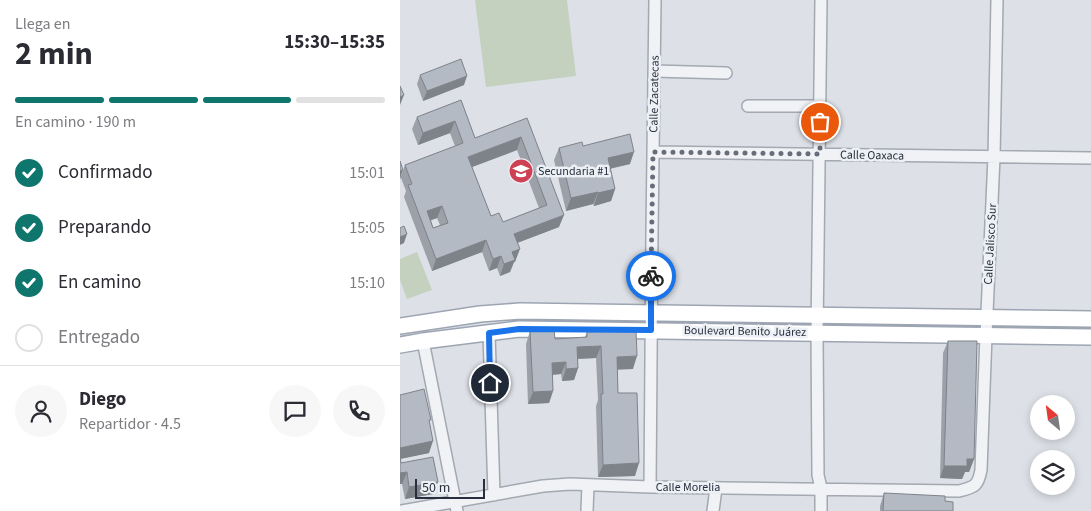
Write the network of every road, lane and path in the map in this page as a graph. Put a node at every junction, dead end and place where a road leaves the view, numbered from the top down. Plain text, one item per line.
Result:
1 (656, 0) edge
2 (821, 0) edge
3 (997, 0) edge
4 (654, 71) junction
5 (726, 73) dead end
6 (748, 106) dead end
7 (820, 106) junction
8 (653, 152) junction
9 (820, 154) junction
10 (994, 157) junction
11 (1091, 158) edge
12 (651, 313) junction
13 (818, 316) junction
14 (987, 318) junction
15 (1091, 319) edge
16 (400, 326) edge
17 (651, 330) junction
18 (489, 333) junction
19 (818, 333) junction
20 (986, 335) junction
21 (1091, 337) edge
22 (423, 341) junction
23 (400, 345) edge
24 (588, 485) junction
25 (975, 485) joint
26 (650, 487) junction
27 (716, 488) junction
28 (821, 488) junction
29 (494, 495) junction
30 (456, 506) edge
31 (402, 511) edge
32 (587, 511) edge
33 (714, 511) edge
34 (821, 511) edge

1 - 4 street, Calle Zacatecas
2 - 7 street
3 - 10 street, Calle Jalisco Sur
4 - 5 street
4 - 8 street, Calle Zacatecas
6 - 7 street
7 - 9 street
8 - 9 street, Calle Oaxaca
8 - 12 street, Calle Zacatecas
9 - 10 street, Calle Oaxaca
9 - 13 street
10 - 11 street, Calle Oaxaca
10 - 14 street, Calle Jalisco Sur
12 - 13 main road, Boulevard Benito Juárez
12 - 16 main road, Boulevard Benito Juárez
12 - 17 street, Calle Zacatecas
13 - 14 main road, Boulevard Benito Juárez
13 - 19 street
14 - 15 main road, Boulevard Benito Juárez
14 - 20 street, Calle Jalisco Sur
17 - 18 main road, Boulevard Benito Juárez
17 - 19 main road, Boulevard Benito Juárez
17 - 26 street, Calle Zacatecas
18 - 22 main road, Boulevard Benito Juárez
18 - 29 street
19 - 20 main road, Boulevard Benito Juárez
19 - 28 street
20 - 21 main road, Boulevard Benito Juárez
20 - 25 street, Calle Jalisco Sur
22 - 23 main road, Boulevard Benito Juárez
22 - 30 street
24 - 26 street, Calle Morelia
24 - 29 street, Calle Morelia
24 - 32 street
25 - 28 street, Calle Morelia
26 - 27 street, Calle Morelia
27 - 28 street, Calle Morelia
27 - 33 street
28 - 34 street
29 - 30 street, Calle Morelia
30 - 31 street, Calle Morelia

